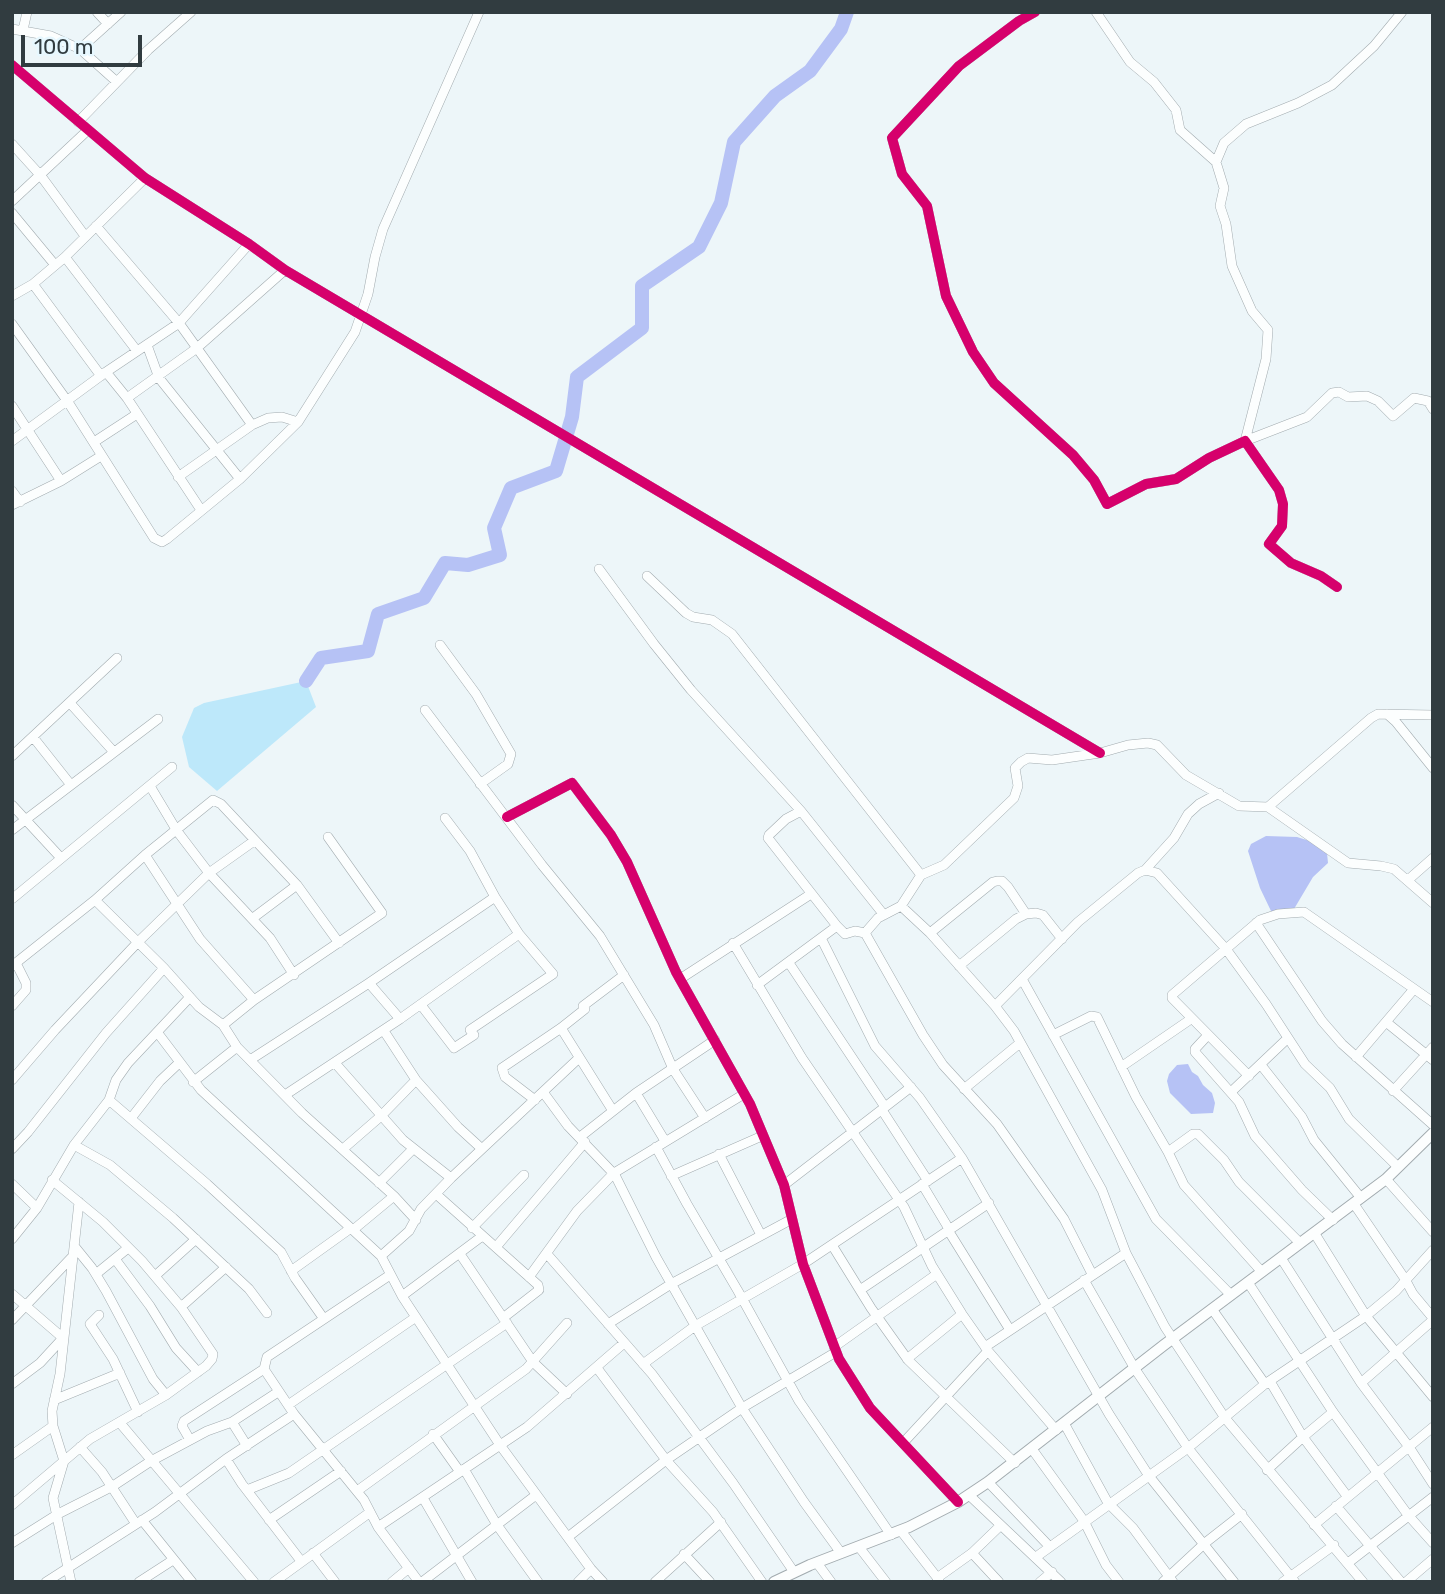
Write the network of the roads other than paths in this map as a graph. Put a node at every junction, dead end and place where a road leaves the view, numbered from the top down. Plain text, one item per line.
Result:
1 (27, 12) edge
2 (97, 12) edge
3 (121, 12) edge
4 (191, 12) edge
5 (479, 12) edge
6 (1035, 12) edge
7 (1096, 12) edge
8 (1402, 12) edge
9 (108, 24) junction
10 (12, 29) edge
11 (23, 30) junction
12 (80, 49) junction
13 (12, 65) edge
14 (117, 82) junction
15 (79, 122) junction
16 (88, 130) junction
17 (12, 144) edge
18 (1216, 162) junction
19 (41, 176) junction
20 (145, 178) junction
21 (12, 201) edge
22 (13, 214) edge
23 (96, 226) junction
24 (85, 236) junction
25 (249, 244) junction
26 (65, 257) junction
27 (55, 265) junction
28 (285, 270) junction
29 (33, 284) junction
30 (14, 292) edge
31 (362, 317) junction
32 (179, 323) junction
33 (12, 324) edge
34 (147, 345) junction
35 (197, 348) junction
36 (137, 351) junction
37 (104, 374) junction
38 (159, 378) junction
39 (127, 398) junction
40 (68, 402) junction
41 (12, 406) edge
42 (1433, 409) edge
43 (137, 414) junction
44 (298, 422) junction
45 (252, 425) junction
46 (29, 430) junction
47 (12, 441) edge
48 (1245, 441) junction
49 (94, 442) junction
50 (215, 450) junction
51 (101, 456) junction
52 (178, 477) junction
53 (240, 479) junction
54 (61, 481) junction
55 (12, 491) edge
56 (16, 503) edge
57 (201, 510) junction
58 (598, 569) dead end
59 (647, 576) dead end
60 (1337, 587) dead end
61 (440, 645) dead end
62 (117, 658) dead end
63 (70, 702) junction
64 (425, 710) dead end
65 (1387, 714) junction
66 (1433, 715) edge
67 (158, 719) dead end
68 (33, 737) junction
69 (113, 751) junction
70 (1100, 752) junction
71 (12, 756) edge
72 (172, 767) dead end
73 (1433, 768) edge
74 (480, 784) junction
75 (71, 785) junction
76 (150, 786) junction
77 (1219, 793) junction
78 (12, 805) edge
79 (1268, 807) junction
80 (801, 811) junction
81 (507, 817) junction
82 (445, 818) dead end
83 (25, 821) junction
84 (12, 830) edge
85 (177, 831) junction
86 (328, 838) dead end
87 (254, 841) junction
88 (145, 855) junction
89 (61, 858) junction
90 (1433, 858) edge
91 (1145, 870) junction
92 (209, 873) junction
93 (921, 875) junction
94 (1408, 880) junction
95 (297, 885) junction
96 (811, 894) junction
97 (495, 897) junction
98 (12, 899) edge
99 (95, 900) junction
100 (1433, 903) edge
101 (177, 904) junction
102 (901, 906) junction
103 (1026, 914) junction
104 (884, 915) junction
105 (253, 918) junction
106 (1256, 923) junction
107 (837, 926) junction
108 (865, 933) junction
109 (930, 933) junction
110 (519, 934) junction
111 (821, 938) junction
112 (1062, 939) junction
113 (138, 942) junction
114 (339, 943) junction
115 (733, 943) junction
116 (1226, 949) junction
117 (789, 962) junction
118 (14, 964) edge
119 (959, 966) junction
120 (164, 968) junction
121 (294, 975) junction
122 (624, 975) junction
123 (680, 979) junction
124 (1022, 979) junction
125 (369, 983) junction
126 (757, 985) junction
127 (1414, 989) junction
128 (190, 997) junction
129 (254, 1000) junction
130 (1433, 1002) edge
131 (421, 1005) junction
132 (12, 1006) edge
133 (995, 1006) junction
134 (400, 1019) junction
135 (1191, 1019) junction
136 (1386, 1022) junction
137 (223, 1026) junction
138 (561, 1028) junction
139 (384, 1031) junction
140 (157, 1032) junction
141 (1053, 1035) junction
142 (1208, 1035) junction
143 (1288, 1038) junction
144 (715, 1040) junction
145 (1020, 1043) junction
146 (237, 1047) junction
147 (1430, 1054) edge
148 (1356, 1057) junction
149 (579, 1058) junction
150 (250, 1060) junction
151 (179, 1063) junction
152 (335, 1063) junction
153 (1261, 1065) junction
154 (1121, 1067) junction
155 (673, 1069) junction
156 (1249, 1076) junction
157 (12, 1080) edge
158 (416, 1080) junction
159 (193, 1082) junction
160 (911, 1087) junction
161 (964, 1089) junction
162 (1393, 1091) junction
163 (543, 1092) junction
164 (1231, 1092) junction
165 (636, 1093) junction
166 (744, 1094) junction
167 (285, 1095) junction
168 (109, 1100) junction
169 (535, 1100) junction
170 (884, 1108) junction
171 (613, 1111) junction
172 (381, 1116) junction
173 (132, 1117) junction
174 (705, 1118) junction
175 (1433, 1125) edge
176 (854, 1132) junction
177 (1433, 1133) edge
178 (762, 1136) junction
179 (582, 1139) junction
180 (661, 1144) junction
181 (74, 1145) junction
182 (12, 1149) edge
183 (343, 1149) junction
184 (413, 1149) junction
185 (482, 1149) junction
186 (1168, 1152) junction
187 (719, 1154) junction
188 (962, 1158) junction
189 (1398, 1167) junction
190 (614, 1172) junction
191 (524, 1175) dead end
192 (671, 1176) junction
193 (451, 1178) junction
194 (52, 1180) junction
195 (1386, 1180) junction
196 (925, 1182) junction
197 (379, 1183) junction
198 (12, 1184) edge
199 (784, 1185) junction
200 (436, 1194) junction
201 (394, 1196) junction
202 (898, 1199) junction
203 (1357, 1201) junction
204 (79, 1202) junction
205 (989, 1203) junction
206 (37, 1208) junction
207 (792, 1219) junction
208 (416, 1220) junction
209 (1333, 1220) junction
210 (472, 1228) junction
211 (352, 1229) junction
212 (948, 1229) junction
213 (1433, 1232) edge
214 (1315, 1234) junction
215 (761, 1235) junction
216 (481, 1237) junction
217 (12, 1239) edge
218 (197, 1239) junction
219 (1300, 1243) junction
220 (832, 1245) junction
221 (496, 1247) junction
222 (923, 1247) junction
223 (128, 1248) junction
224 (1433, 1250) edge
225 (73, 1252) junction
226 (1126, 1253) junction
227 (460, 1254) junction
228 (547, 1254) junction
229 (381, 1256) junction
230 (718, 1258) junction
231 (1281, 1258) junction
232 (115, 1259) junction
233 (803, 1264) junction
234 (226, 1267) junction
235 (291, 1271) junction
236 (1262, 1272) junction
237 (96, 1274) junction
238 (937, 1274) junction
239 (390, 1275) junction
240 (155, 1276) junction
241 (529, 1277) junction
242 (1088, 1277) junction
243 (1405, 1279) junction
244 (671, 1284) junction
245 (1248, 1284) junction
246 (860, 1290) junction
247 (12, 1294) edge
248 (1231, 1295) junction
249 (402, 1296) junction
250 (742, 1298) junction
251 (26, 1306) junction
252 (1047, 1306) junction
253 (181, 1307) junction
254 (1212, 1309) junction
255 (267, 1313) dead end
256 (962, 1314) junction
257 (99, 1315) dead end
258 (1366, 1316) junction
259 (416, 1317) junction
260 (1432, 1317) edge
261 (877, 1318) junction
262 (324, 1319) junction
263 (12, 1320) edge
264 (505, 1321) junction
265 (567, 1323) dead end
266 (608, 1324) junction
267 (695, 1326) junction
268 (1010, 1330) junction
269 (63, 1338) junction
270 (1173, 1338) junction
271 (1334, 1338) junction
272 (624, 1342) junction
273 (835, 1349) junction
274 (986, 1349) junction
275 (1396, 1352) junction
276 (907, 1359) junction
277 (533, 1362) junction
278 (447, 1363) junction
279 (1299, 1363) junction
280 (643, 1364) junction
281 (264, 1368) junction
282 (597, 1368) junction
283 (1135, 1369) junction
284 (198, 1372) junction
285 (120, 1373) junction
286 (787, 1380) junction
287 (1361, 1383) junction
288 (12, 1384) edge
289 (1265, 1384) junction
290 (278, 1392) junction
291 (568, 1394) junction
292 (166, 1395) junction
293 (944, 1396) junction
294 (1098, 1396) junction
295 (1433, 1397) edge
296 (54, 1400) junction
297 (288, 1405) junction
298 (475, 1406) junction
299 (742, 1408) junction
300 (138, 1412) junction
301 (1332, 1412) junction
302 (294, 1414) junction
303 (1225, 1418) junction
304 (232, 1422) junction
305 (120, 1423) junction
306 (53, 1426) junction
307 (1060, 1426) junction
308 (1433, 1427) edge
309 (433, 1434) junction
310 (1303, 1437) junction
311 (698, 1438) junction
312 (190, 1440) junction
313 (903, 1443) junction
314 (500, 1445) junction
315 (247, 1446) junction
316 (80, 1447) junction
317 (1409, 1447) junction
318 (324, 1448) junction
319 (1188, 1448) junction
320 (1032, 1449) junction
321 (12, 1455) edge
322 (226, 1459) junction
323 (666, 1460) junction
324 (64, 1461) junction
325 (151, 1461) junction
326 (1015, 1463) junction
327 (1267, 1470) junction
328 (341, 1471) junction
329 (462, 1471) junction
330 (1377, 1473) junction
331 (1149, 1476) junction
332 (988, 1482) junction
333 (1433, 1484) edge
334 (113, 1486) junction
335 (247, 1490) junction
336 (357, 1491) junction
337 (179, 1493) junction
338 (969, 1494) junction
339 (536, 1495) junction
340 (1348, 1496) junction
341 (1433, 1497) edge
342 (423, 1498) junction
343 (958, 1502) junction
344 (1108, 1503) junction
345 (12, 1505) edge
346 (1336, 1506) junction
347 (369, 1513) junction
348 (58, 1514) junction
349 (1242, 1514) junction
350 (1408, 1515) junction
351 (269, 1520) junction
352 (1084, 1521) junction
353 (139, 1522) junction
354 (720, 1522) junction
355 (497, 1525) junction
356 (1314, 1525) junction
357 (1000, 1526) junction
358 (379, 1527) junction
359 (896, 1533) junction
360 (568, 1536) junction
361 (12, 1543) edge
362 (1205, 1543) junction
363 (1433, 1543) edge
364 (1334, 1545) junction
365 (1049, 1546) junction
366 (859, 1547) junction
367 (1370, 1547) junction
368 (313, 1553) junction
369 (841, 1553) junction
370 (972, 1553) junction
371 (684, 1554) junction
372 (457, 1556) junction
373 (1036, 1557) junction
374 (1433, 1559) edge
375 (173, 1560) junction
376 (301, 1561) junction
377 (817, 1563) junction
378 (1348, 1563) junction
379 (409, 1568) junction
380 (68, 1569) junction
381 (591, 1569) junction
382 (794, 1572) junction
383 (1052, 1572) junction
384 (939, 1580) edge
385 (1168, 1580) edge
386 (1289, 1580) edge
387 (46, 1582) edge
388 (71, 1582) edge
389 (139, 1582) edge
390 (192, 1582) edge
391 (254, 1582) edge
392 (274, 1582) edge
393 (335, 1582) edge
394 (392, 1582) edge
395 (420, 1582) edge
396 (472, 1582) edge
397 (538, 1582) edge
398 (578, 1582) edge
399 (603, 1582) edge
400 (655, 1582) edge
401 (710, 1582) edge
402 (762, 1582) edge
403 (774, 1582) edge
404 (831, 1582) edge
405 (886, 1582) edge
406 (999, 1582) edge
407 (1040, 1582) edge
408 (1061, 1582) edge
409 (1119, 1582) edge
410 (1234, 1582) edge
411 (1363, 1582) edge
412 (1403, 1582) edge

1 - 11 street
2 - 9 street
3 - 9 street
4 - 14 street
5 - 31 street
6 - 48 street
7 - 18 street
8 - 18 street
9 - 12 street
10 - 11 street
11 - 12 street
12 - 14 street
13 - 15 street
14 - 15 street
15 - 16 street
16 - 19 street
16 - 20 street
17 - 19 street
18 - 48 street
19 - 21 street
19 - 24 street
20 - 23 street
20 - 25 street
22 - 27 street
23 - 24 street
23 - 32 street
24 - 26 street
25 - 28 street
25 - 32 street
26 - 27 street
26 - 36 street
27 - 29 street
28 - 31 street
28 - 35 street
29 - 30 street
29 - 37 street
31 - 44 street
31 - 70 street
32 - 34 street
32 - 35 street
33 - 40 street
34 - 36 street
34 - 38 street
35 - 38 street
35 - 45 street
36 - 37 street
37 - 39 street
37 - 40 street
38 - 39 street
38 - 50 street
39 - 43 street
40 - 46 street
40 - 49 street
41 - 46 street
42 - 48 street
43 - 49 street
43 - 52 street
44 - 45 street
44 - 53 street
45 - 50 street
46 - 47 street
46 - 54 street
48 - 60 street
49 - 51 street
50 - 52 street
50 - 53 street
51 - 54 street
51 - 57 street
52 - 57 street
53 - 57 street
54 - 56 street
55 - 56 street
58 - 80 street
59 - 93 street
61 - 74 street
62 - 63 street
63 - 68 street
63 - 69 street
64 - 74 street
65 - 66 street
65 - 73 street
65 - 79 street
67 - 69 street
68 - 71 street
68 - 75 street
69 - 75 street
70 - 77 street
70 - 93 street
72 - 76 street
74 - 81 street
75 - 83 street
76 - 85 street
76 - 89 street
77 - 79 street
77 - 91 street
78 - 83 street
79 - 94 street
80 - 96 street
80 - 104 street
81 - 122 street
81 - 123 street
82 - 97 street
83 - 84 street
83 - 89 street
85 - 87 street
85 - 88 street
85 - 92 street
86 - 114 street
87 - 92 street
87 - 95 street
88 - 99 street
88 - 101 street
89 - 98 street
90 - 94 street
91 - 112 street
91 - 116 street
92 - 101 street
92 - 105 street
93 - 102 street
94 - 100 street
95 - 105 street
95 - 114 street
96 - 107 street
96 - 115 street
97 - 110 street
97 - 125 street
99 - 113 street
99 - 118 street
101 - 113 street
101 - 129 street
102 - 104 street
102 - 109 street
103 - 109 street
103 - 112 street
103 - 119 street
104 - 108 street
105 - 121 street
106 - 116 street
106 - 127 street
106 - 148 street
107 - 108 street
107 - 111 street
108 - 161 street
109 - 119 street
110 - 131 street
110 - 131 street
111 - 117 street
111 - 160 street
112 - 124 street
113 - 120 street
113 - 157 street
114 - 121 street
115 - 123 street
115 - 126 street
116 - 135 street
116 - 143 street
117 - 126 street
117 - 170 street
118 - 132 street
119 - 133 street
120 - 128 street
120 - 182 street
121 - 129 street
122 - 138 street
122 - 155 street
123 - 144 street
124 - 133 street
124 - 141 street
125 - 134 street
125 - 150 street
126 - 176 street
127 - 130 street
127 - 136 street
128 - 137 street
128 - 140 street
129 - 137 street
131 - 134 street
133 - 145 street
134 - 139 street
135 - 142 street
135 - 154 street
136 - 147 street
136 - 148 street
137 - 146 street
138 - 149 street
138 - 169 street
139 - 152 street
139 - 158 street
140 - 151 street
140 - 168 street
141 - 154 street
141 - 248 street
142 - 156 street
142 - 164 street
143 - 153 street
143 - 189 street
144 - 155 street
144 - 166 street
145 - 161 street
145 - 226 street
146 - 150 street
146 - 159 street
147 - 162 street
148 - 162 street
149 - 163 street
149 - 171 street
150 - 167 street
151 - 159 street
151 - 173 street
152 - 167 street
152 - 172 street
153 - 156 street
153 - 203 street
154 - 186 street
155 - 165 street
155 - 174 street
156 - 164 street
158 - 172 street
158 - 185 street
159 - 211 street
160 - 170 street
160 - 188 street
161 - 242 street
162 - 175 street
163 - 169 street
163 - 179 street
164 - 209 street
165 - 171 street
165 - 180 street
166 - 174 street
166 - 178 street
167 - 183 street
168 - 173 street
168 - 181 street
169 - 185 street
170 - 176 street
170 - 196 street
171 - 179 street
172 - 183 street
172 - 184 street
173 - 235 street
174 - 180 street
176 - 199 street
176 - 202 street
177 - 189 street
178 - 187 street
178 - 199 street
179 - 190 street
179 - 221 street
180 - 190 street
180 - 192 street
181 - 194 street
181 - 218 street
183 - 197 street
184 - 193 street
184 - 197 street
185 - 193 street
186 - 219 street
186 - 236 street
187 - 192 street
187 - 215 street
188 - 196 street
188 - 205 street
189 - 195 street
190 - 228 street
190 - 244 street
191 - 210 street
192 - 230 street
193 - 200 street
194 - 204 street
194 - 206 street
195 - 203 street
195 - 213 street
196 - 202 street
196 - 212 street
197 - 201 street
198 - 206 street
199 - 207 street
200 - 208 street
200 - 210 street
201 - 208 street
201 - 211 street
202 - 220 street
202 - 222 street
203 - 209 street
203 - 243 street
204 - 223 street
204 - 225 street
205 - 212 street
205 - 252 street
206 - 217 street
207 - 215 street
207 - 233 street
208 - 229 street
209 - 214 street
210 - 216 street
211 - 229 street
211 - 235 street
212 - 222 street
212 - 268 street
214 - 219 street
214 - 258 street
215 - 230 street
216 - 221 street
216 - 227 street
218 - 234 street
218 - 240 street
219 - 231 street
220 - 233 street
220 - 246 street
221 - 241 street
222 - 238 street
222 - 246 street
223 - 232 street
223 - 240 street
224 - 243 street
225 - 237 street
225 - 251 street
225 - 269 street
226 - 242 street
226 - 270 street
227 - 249 street
227 - 264 street
228 - 241 street
228 - 266 street
229 - 239 street
230 - 244 street
230 - 250 street
231 - 236 street
231 - 271 street
232 - 237 street
232 - 284 street
233 - 250 street
233 - 273 street
234 - 253 street
234 - 255 street
235 - 262 street
236 - 245 street
237 - 292 street
238 - 256 street
238 - 261 street
239 - 249 street
239 - 262 street
240 - 253 street
241 - 264 street
242 - 252 street
242 - 283 street
243 - 258 street
243 - 260 street
244 - 266 street
244 - 267 street
245 - 248 street
245 - 279 street
246 - 261 street
247 - 251 street
248 - 254 street
249 - 259 street
250 - 267 street
250 - 286 street
251 - 263 street
251 - 269 street
252 - 268 street
252 - 294 street
253 - 284 street
254 - 270 street
254 - 289 street
256 - 274 street
256 - 276 street
257 - 285 street
258 - 271 street
258 - 275 street
259 - 278 street
259 - 297 street
260 - 275 street
261 - 273 street
261 - 276 street
262 - 281 street
264 - 277 street
264 - 278 street
265 - 277 street
266 - 272 street
267 - 280 street
267 - 299 street
268 - 274 street
269 - 288 street
269 - 296 street
270 - 283 street
270 - 303 street
271 - 279 street
271 - 287 street
272 - 280 street
272 - 282 street
273 - 286 street
273 - 313 street
274 - 293 street
274 - 307 street
275 - 287 street
275 - 295 street
276 - 293 street
277 - 291 street
277 - 298 street
278 - 298 street
278 - 318 street
279 - 289 street
279 - 301 street
280 - 311 street
281 - 290 street
281 - 312 street
282 - 291 street
282 - 323 street
283 - 294 street
283 - 319 street
284 - 292 street
285 - 296 street
285 - 300 street
286 - 299 street
286 - 359 street
287 - 317 street
289 - 303 street
289 - 310 street
290 - 297 street
290 - 304 street
291 - 314 street
292 - 300 street
293 - 313 street
293 - 326 street
294 - 307 street
294 - 331 street
296 - 306 street
297 - 302 street
298 - 309 street
298 - 314 street
299 - 311 street
299 - 369 street
300 - 305 street
301 - 310 street
301 - 330 street
302 - 315 street
302 - 318 street
303 - 319 street
303 - 327 street
304 - 312 street
304 - 315 street
305 - 316 street
305 - 325 street
306 - 321 street
306 - 324 street
307 - 320 street
307 - 344 street
308 - 317 street
309 - 329 street
309 - 336 street
310 - 327 street
310 - 340 street
311 - 323 street
311 - 382 street
312 - 325 street
313 - 343 street
314 - 329 street
314 - 339 street
315 - 322 street
316 - 324 street
316 - 334 street
317 - 330 street
317 - 333 street
318 - 328 street
318 - 335 street
319 - 331 street
319 - 349 street
320 - 326 street
320 - 352 street
322 - 335 street
322 - 337 street
323 - 354 street
323 - 360 street
324 - 345 street
324 - 348 street
325 - 334 street
325 - 337 street
326 - 332 street
327 - 356 street
328 - 336 street
328 - 351 street
329 - 342 street
329 - 355 street
330 - 340 street
330 - 350 street
331 - 344 street
331 - 362 street
332 - 338 street
332 - 365 street
334 - 348 street
334 - 353 street
335 - 351 street
336 - 347 street
337 - 353 street
337 - 391 street
338 - 343 street
338 - 357 street
339 - 355 street
339 - 360 street
340 - 346 street
341 - 350 street
342 - 358 street
342 - 372 street
343 - 359 street
344 - 352 street
344 - 385 street
346 - 356 street
346 - 367 street
347 - 358 street
347 - 368 street
348 - 361 street
348 - 380 street
349 - 362 street
349 - 386 street
350 - 363 street
350 - 367 street
351 - 376 street
352 - 365 street
352 - 409 street
353 - 375 street
353 - 380 street
354 - 371 street
354 - 402 street
355 - 372 street
355 - 397 street
356 - 364 street
357 - 370 street
357 - 373 street
358 - 379 street
359 - 366 street
359 - 384 street
360 - 381 street
362 - 385 street
362 - 410 street
364 - 378 street
364 - 386 street
365 - 373 street
366 - 369 street
366 - 405 street
367 - 378 street
367 - 412 street
368 - 376 street
368 - 393 street
369 - 377 street
370 - 384 street
370 - 406 street
371 - 400 street
371 - 401 street
372 - 395 street
372 - 396 street
373 - 383 street
374 - 412 street
375 - 389 street
375 - 390 street
376 - 392 street
377 - 382 street
377 - 404 street
378 - 411 street
379 - 394 street
379 - 395 street
380 - 387 street
380 - 388 street
381 - 398 street
381 - 399 street
382 - 403 street
383 - 407 street
383 - 408 street

